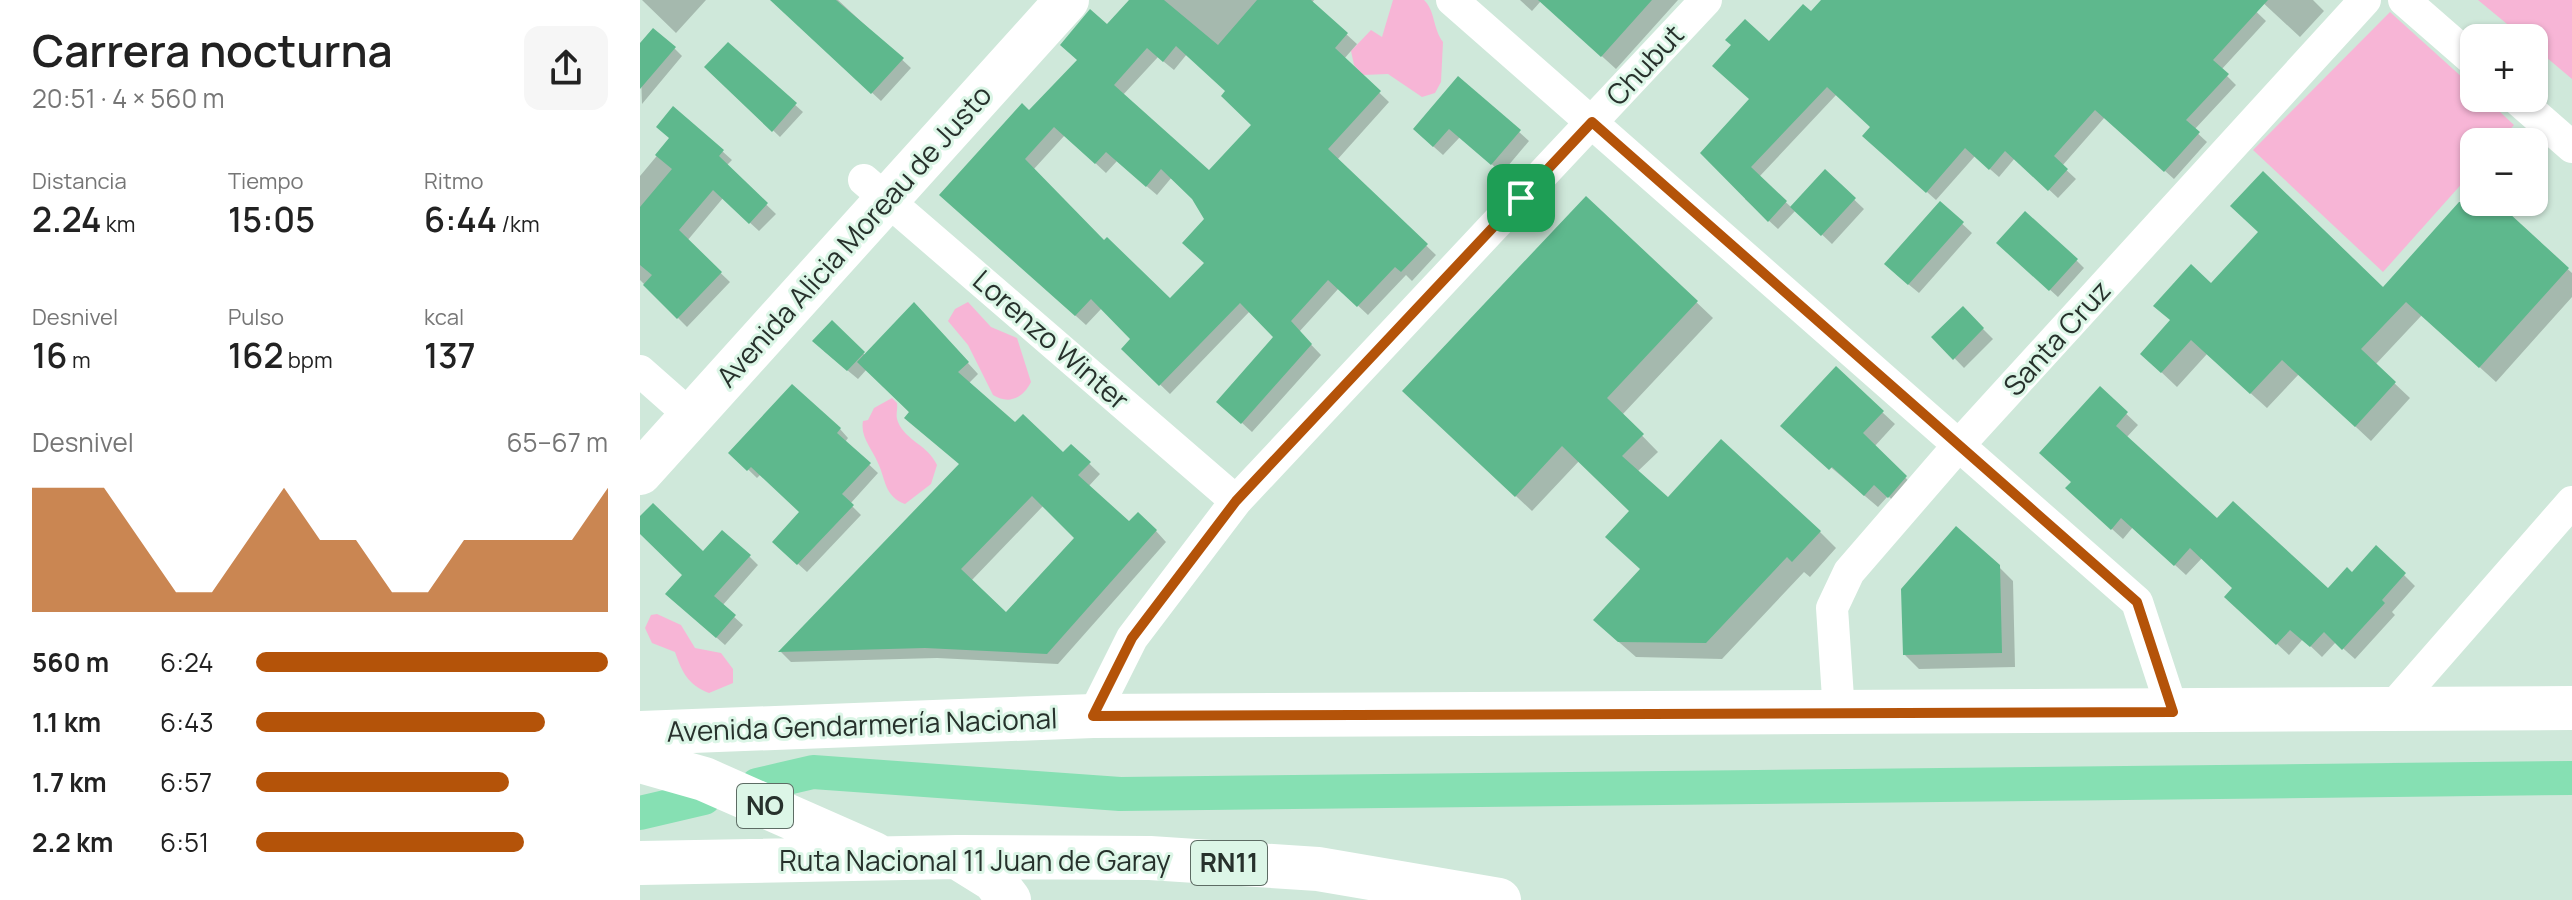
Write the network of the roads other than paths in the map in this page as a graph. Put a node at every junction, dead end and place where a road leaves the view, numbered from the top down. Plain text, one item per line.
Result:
1 (1028, 0) edge
2 (1067, 0) edge
3 (1452, 0) edge
4 (1706, 0) edge
5 (2365, 0) edge
6 (2404, 0) edge
7 (2460, 49) edge
8 (2532, 112) edge
9 (1592, 122) junction
10 (2572, 147) edge
11 (876, 189) junction
12 (667, 395) edge
13 (640, 430) edge
14 (1958, 446) junction
15 (640, 473) edge
16 (1236, 501) junction
17 (2572, 502) edge
18 (2572, 708) edge
19 (2390, 710) junction
20 (2173, 712) junction
21 (1839, 713) junction
22 (1093, 716) junction
23 (640, 733) edge
24 (640, 761) edge
25 (957, 857) junction
26 (887, 860) junction
27 (640, 863) edge
28 (1009, 900) edge
29 (1499, 900) edge

1 - 11 main road, Avenida Alicia Moreau de Justo
2 - 11 main road, Avenida Alicia Moreau de Justo
3 - 9 street
4 - 9 street, Chubut
5 - 14 street, Santa Cruz
6 - 7 street
8 - 10 street
9 - 14 street
9 - 16 street, Chubut
11 - 12 main road, Avenida Alicia Moreau de Justo
11 - 16 street, Lorenzo Winter
12 - 13 main road, Avenida Alicia Moreau de Justo
12 - 15 main road, Avenida Alicia Moreau de Justo
14 - 20 street
14 - 21 street, Santa Cruz
16 - 22 street, Chubut
17 - 19 street
18 - 19 main road, Avenida Gendarmería Nacional
19 - 20 main road, Avenida Gendarmería Nacional
20 - 21 main road, Avenida Gendarmería Nacional
21 - 22 main road, Avenida Gendarmería Nacional
22 - 23 main road, Avenida Gendarmería Nacional
24 - 26 main road, NO
25 - 26 main road, Ruta Nacional 11 Juan de Garay / RN11
25 - 28 main road
25 - 29 main road, Ruta Nacional 11 Juan de Garay / RN11
26 - 27 main road, Ruta Nacional 11 Juan de Garay / RN11

